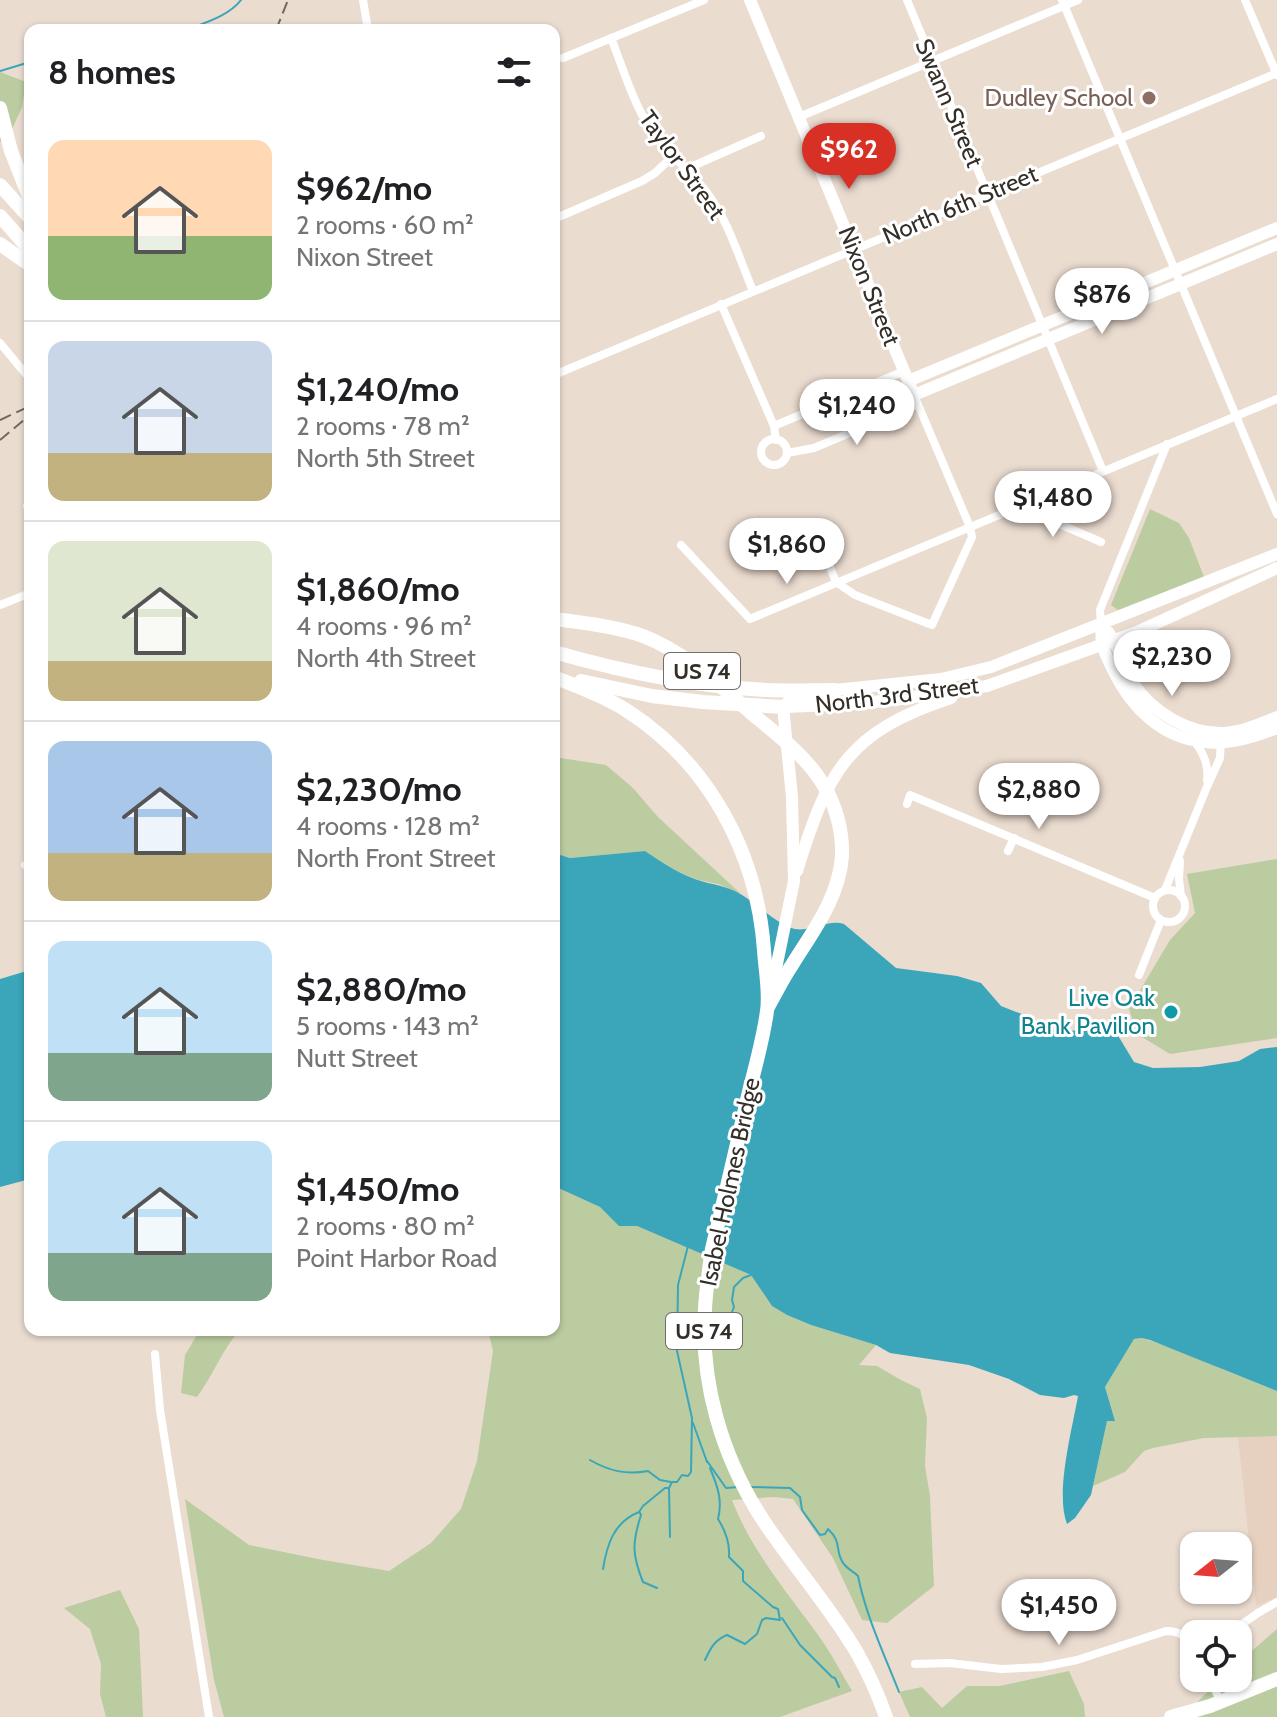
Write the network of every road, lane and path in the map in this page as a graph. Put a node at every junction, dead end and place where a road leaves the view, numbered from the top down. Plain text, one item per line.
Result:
1 (363, 0) edge
2 (704, 0) edge
3 (750, 0) edge
4 (907, 0) edge
5 (1078, 0) edge
6 (1245, 0) edge
7 (1064, 3) edge
8 (367, 24) edge
9 (611, 38) junction
10 (563, 58) dead end
11 (932, 61) junction
12 (1277, 74) edge
13 (0, 108) edge
14 (799, 117) junction
15 (761, 136) dead end
16 (1120, 139) junction
17 (672, 157) junction
18 (686, 169) junction
19 (24, 184) edge
20 (0, 185) edge
21 (987, 194) junction
22 (24, 211) edge
23 (0, 216) edge
24 (560, 216) edge
25 (1277, 228) edge
26 (24, 243) edge
27 (0, 244) edge
28 (1277, 244) edge
29 (854, 249) junction
30 (24, 261) edge
31 (1175, 271) junction
32 (1181, 284) junction
33 (753, 291) junction
34 (721, 304) junction
35 (1042, 325) junction
36 (1048, 340) junction
37 (0, 343) edge
38 (560, 371) edge
39 (24, 372) edge
40 (906, 376) junction
41 (1277, 399) edge
42 (916, 400) junction
43 (1236, 415) junction
44 (774, 426) junction
45 (776, 440) junction
46 (1167, 444) junction
47 (786, 460) junction
48 (1103, 471) junction
49 (1018, 506) junction
50 (1277, 514) edge
51 (812, 523) dead end
52 (970, 527) junction
53 (1101, 542) dead end
54 (681, 545) dead end
55 (1277, 554) edge
56 (1277, 568) edge
57 (836, 582) junction
58 (24, 595) edge
59 (0, 605) edge
60 (560, 620) edge
61 (1101, 624) junction
62 (1108, 642) junction
63 (560, 654) edge
64 (560, 676) edge
65 (560, 678) edge
66 (987, 686) junction
67 (835, 690) junction
68 (783, 707) junction
69 (1277, 717) edge
70 (1277, 728) edge
71 (1221, 738) junction
72 (1193, 741) junction
73 (1206, 789) junction
74 (908, 800) dead end
75 (1014, 838) junction
76 (1008, 851) dead end
77 (1179, 856) junction
78 (794, 881) junction
79 (1165, 890) junction
80 (1181, 896) junction
81 (1155, 898) junction
82 (1161, 920) junction
83 (1139, 975) dead end
84 (768, 1008) junction
85 (155, 1354) dead end
86 (1277, 1602) edge
87 (1247, 1620) edge
88 (1180, 1633) edge
89 (915, 1664) dead end
90 (1277, 1679) edge
91 (1216, 1692) edge
92 (1221, 1702) junction
93 (209, 1717) edge
94 (886, 1717) edge
95 (1171, 1717) edge

1 - 8 street
2 - 9 street
3 - 14 main road, Nixon Street
4 - 11 street, Swann Street
5 - 7 street
6 - 12 street
7 - 11 street
7 - 16 street
9 - 10 street
9 - 17 street, Taylor Street
11 - 14 street
11 - 21 street, Swann Street
12 - 16 street, North 6th Street
13 - 19 highway
14 - 29 main road, Nixon Street
15 - 18 street
16 - 21 street, North 6th Street
16 - 31 street
17 - 18 street, Taylor Street
17 - 24 street
18 - 33 street, Taylor Street
20 - 22 highway
21 - 29 street, North 6th Street
21 - 35 street, Swann Street
23 - 26 highway
25 - 31 main road
27 - 30 highway
28 - 32 main road
29 - 33 street, North 6th Street
29 - 40 main road, Nixon Street
31 - 32 street
31 - 35 main road
32 - 36 main road
32 - 43 street
33 - 34 street, North 6th Street
34 - 38 street, North 6th Street
34 - 44 street
35 - 36 street, Swann Street
35 - 40 main road
36 - 42 main road
36 - 48 street, Swann Street
37 - 39 street
40 - 42 main road, Nixon Street
40 - 44 street
41 - 43 street
42 - 47 street
42 - 52 street, Nixon Street
43 - 46 street
43 - 50 street
44 - 45 street
45 - 47 street
45 - 47 street
46 - 48 street
46 - 61 street
48 - 49 street
49 - 52 street
49 - 53 street
51 - 57 street
52 - 57 street
52 - 57 street
54 - 57 street
55 - 61 main road, North 3rd Street
56 - 62 main road, North 3rd Street
58 - 59 street
60 - 84 highway, US 74
61 - 62 main road
61 - 67 main road, North 3rd Street
62 - 66 main road, North 3rd Street
62 - 71 main road
62 - 72 main road
63 - 67 highway
64 - 68 highway
65 - 84 highway, US 74
66 - 68 main road, North 3rd Street
66 - 78 main road
67 - 68 main road
68 - 78 main road, Isabel Holmes Bridge
69 - 71 main road
70 - 71 main road
71 - 72 main road
71 - 73 street
72 - 73 street
73 - 77 street
74 - 75 street
75 - 76 street
75 - 81 street
77 - 79 street
77 - 80 street
78 - 84 main road, Isabel Holmes Bridge / US 74
79 - 80 street
79 - 81 street
80 - 82 street
81 - 82 street
82 - 83 street
84 - 94 highway, Isabel Holmes Bridge / US 74
85 - 93 street
86 - 87 street
88 - 89 street
90 - 92 highway
91 - 92 street
92 - 95 highway

